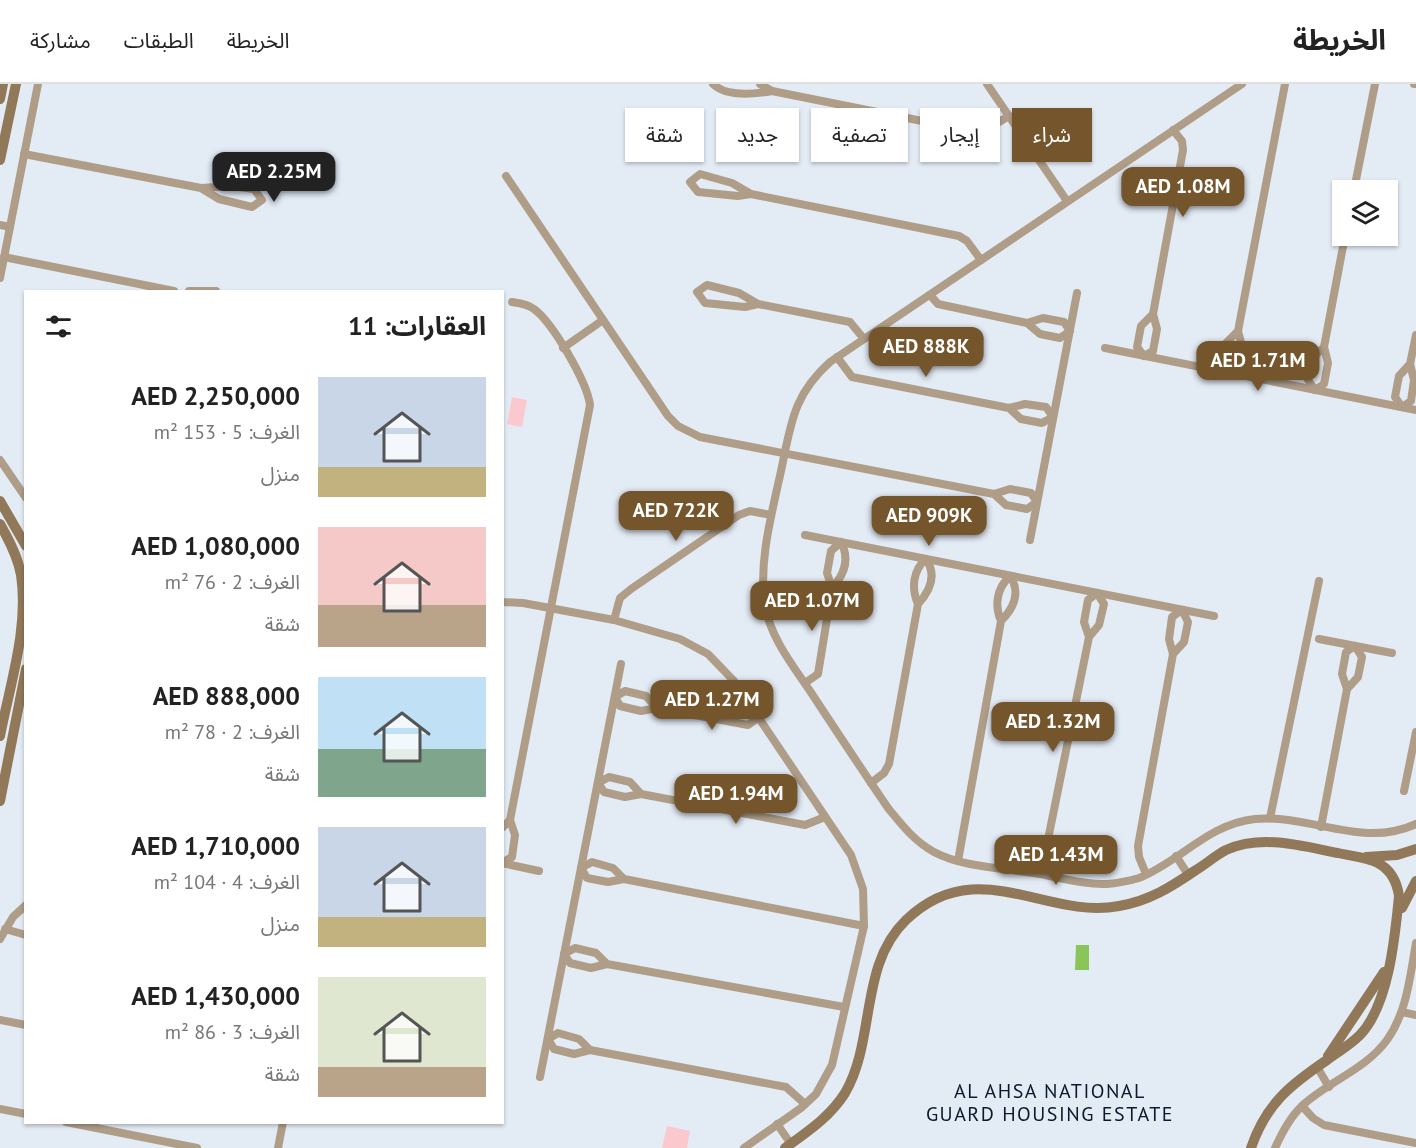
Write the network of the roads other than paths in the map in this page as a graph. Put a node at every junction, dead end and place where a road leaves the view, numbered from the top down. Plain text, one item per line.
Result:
1 (3, 84) edge
2 (16, 84) edge
3 (38, 84) edge
4 (712, 84) edge
5 (760, 84) edge
6 (987, 84) edge
7 (1242, 84) edge
8 (1285, 84) edge
9 (1375, 84) edge
10 (772, 91) junction
11 (0, 99) edge
12 (1009, 116) junction
13 (4, 121) edge
14 (1173, 130) junction
15 (24, 154) junction
16 (0, 160) edge
17 (506, 176) dead end
18 (1356, 180) edge
19 (201, 188) junction
20 (751, 194) junction
21 (1066, 201) junction
22 (0, 225) edge
23 (10, 227) junction
24 (1344, 246) edge
25 (4, 257) junction
26 (981, 260) junction
27 (0, 278) edge
28 (169, 290) edge
29 (1077, 293) dead end
30 (930, 295) junction
31 (512, 302) dead end
32 (758, 304) junction
33 (1153, 314) junction
34 (603, 320) junction
35 (1027, 323) junction
36 (1070, 331) junction
37 (1238, 331) junction
38 (1416, 335) edge
39 (864, 339) junction
40 (1324, 347) junction
41 (563, 348) junction
42 (1105, 348) dead end
43 (1144, 356) junction
44 (837, 357) junction
45 (1410, 364) junction
46 (1230, 373) junction
47 (1315, 390) junction
48 (1402, 407) junction
49 (1009, 408) junction
50 (1416, 410) edge
51 (1053, 417) junction
52 (784, 453) junction
53 (0, 460) edge
54 (994, 494) junction
55 (24, 495) edge
56 (0, 501) edge
57 (1037, 502) junction
58 (771, 515) junction
59 (0, 524) edge
60 (805, 535) dead end
61 (1030, 540) dead end
62 (841, 542) junction
63 (24, 543) edge
64 (926, 559) junction
65 (1010, 576) junction
66 (1319, 581) dead end
67 (832, 588) junction
68 (1097, 593) junction
69 (504, 602) edge
70 (918, 604) junction
71 (552, 609) junction
72 (1182, 610) junction
73 (1214, 616) dead end
74 (614, 620) junction
75 (1001, 621) junction
76 (1089, 637) junction
77 (1319, 639) dead end
78 (1356, 646) junction
79 (1392, 653) dead end
80 (1173, 654) junction
81 (621, 664) dead end
82 (24, 679) edge
83 (805, 683) junction
84 (1347, 689) junction
85 (615, 697) junction
86 (657, 708) junction
87 (759, 717) junction
88 (1416, 732) edge
89 (0, 736) edge
90 (1414, 755) edge
91 (598, 783) junction
92 (871, 783) junction
93 (1404, 791) dead end
94 (641, 794) junction
95 (0, 801) edge
96 (825, 817) junction
97 (1270, 818) junction
98 (510, 820) junction
99 (1416, 824) edge
100 (504, 826) edge
101 (1320, 827) junction
102 (1416, 849) edge
103 (1176, 856) junction
104 (1357, 857) junction
105 (958, 861) junction
106 (504, 862) edge
107 (504, 863) edge
108 (581, 868) junction
109 (539, 871) dead end
110 (1041, 874) junction
111 (1146, 874) junction
112 (1188, 876) junction
113 (624, 879) junction
114 (1416, 881) edge
115 (24, 907) edge
116 (1395, 925) junction
117 (864, 926) junction
118 (5, 929) junction
119 (24, 934) edge
120 (0, 939) edge
121 (1416, 943) edge
122 (564, 954) junction
123 (607, 964) junction
124 (1388, 965) junction
125 (1414, 966) edge
126 (844, 1007) junction
127 (1402, 1012) junction
128 (1416, 1015) edge
129 (0, 1020) edge
130 (24, 1025) edge
131 (548, 1039) junction
132 (590, 1050) junction
133 (1321, 1064) junction
134 (540, 1077) dead end
135 (1329, 1087) junction
136 (805, 1104) junction
137 (1302, 1106) junction
138 (0, 1109) edge
139 (24, 1114) edge
140 (76, 1124) edge
141 (283, 1124) edge
142 (777, 1124) junction
143 (1416, 1143) edge
144 (788, 1146) edge
145 (197, 1148) edge
146 (278, 1148) edge
147 (744, 1148) edge
148 (1251, 1148) edge
149 (1275, 1148) edge

1 - 11 main road
2 - 13 main road
3 - 15 street
4 - 10 street
5 - 10 street
6 - 12 street
7 - 14 street
8 - 37 street
9 - 18 street
10 - 12 street
12 - 21 street
13 - 16 main road
14 - 21 street
14 - 33 street
15 - 19 street
15 - 23 street
17 - 34 street
19 - 19 street
20 - 20 street
20 - 26 street
21 - 26 street
22 - 23 street
23 - 25 street
24 - 40 street
25 - 27 street
25 - 28 street
26 - 30 street
29 - 36 street
30 - 35 street
30 - 39 street
31 - 41 street
32 - 32 street
32 - 39 street
33 - 43 street
33 - 43 street
34 - 41 street
34 - 52 street
35 - 36 street
35 - 36 street
36 - 51 street
37 - 46 street
37 - 46 street
38 - 45 street
39 - 44 street
40 - 47 street
40 - 47 street
41 - 71 street
42 - 43 street
43 - 46 street
44 - 49 street
44 - 52 street
45 - 48 street
45 - 48 street
46 - 47 street
47 - 48 street
48 - 50 street
49 - 51 street
49 - 51 street
51 - 57 street
52 - 54 street
52 - 58 street
53 - 55 street
54 - 57 street
54 - 57 street
56 - 63 main road
57 - 61 street
58 - 74 street
58 - 83 street
59 - 89 main road
60 - 62 street
62 - 64 street
62 - 67 street
62 - 67 street
64 - 65 street
64 - 70 street
64 - 70 street
65 - 68 street
65 - 75 street
65 - 75 street
66 - 97 street
67 - 83 street
68 - 72 street
68 - 76 street
68 - 76 street
69 - 71 street
70 - 92 street
71 - 74 street
71 - 98 street
72 - 73 street
72 - 80 street
72 - 80 street
74 - 87 street
75 - 105 street
76 - 110 street
77 - 78 street
78 - 79 street
78 - 84 street
78 - 84 street
80 - 111 street
81 - 85 street
82 - 95 main road
83 - 92 street
84 - 101 street
85 - 86 street
85 - 86 street
85 - 91 street
86 - 87 street
87 - 96 street
88 - 90 street
90 - 93 street
91 - 94 street
91 - 94 street
91 - 108 street
92 - 105 street
94 - 96 street
96 - 117 street
97 - 101 street
97 - 103 street
98 - 100 street
98 - 106 street
99 - 101 street
102 - 104 main road
103 - 111 street
103 - 112 street
104 - 112 main road
104 - 116 main road
105 - 110 street
107 - 109 street
108 - 113 street
108 - 113 street
108 - 122 street
110 - 111 street
112 - 144 main road
113 - 117 street
114 - 116 main road
115 - 118 street
116 - 124 main road
117 - 126 street
118 - 119 street
118 - 120 street
121 - 125 street
122 - 123 street
122 - 123 street
122 - 131 street
123 - 126 street
124 - 133 main road
124 - 133 main road
125 - 127 street
126 - 136 street
127 - 128 street
127 - 135 street
129 - 130 street
131 - 132 street
131 - 132 street
131 - 134 street
132 - 136 street
133 - 135 street
133 - 148 main road
135 - 137 street
136 - 142 street
137 - 143 street
137 - 149 street
138 - 139 street
140 - 145 street
141 - 146 street
142 - 144 street
142 - 147 street

